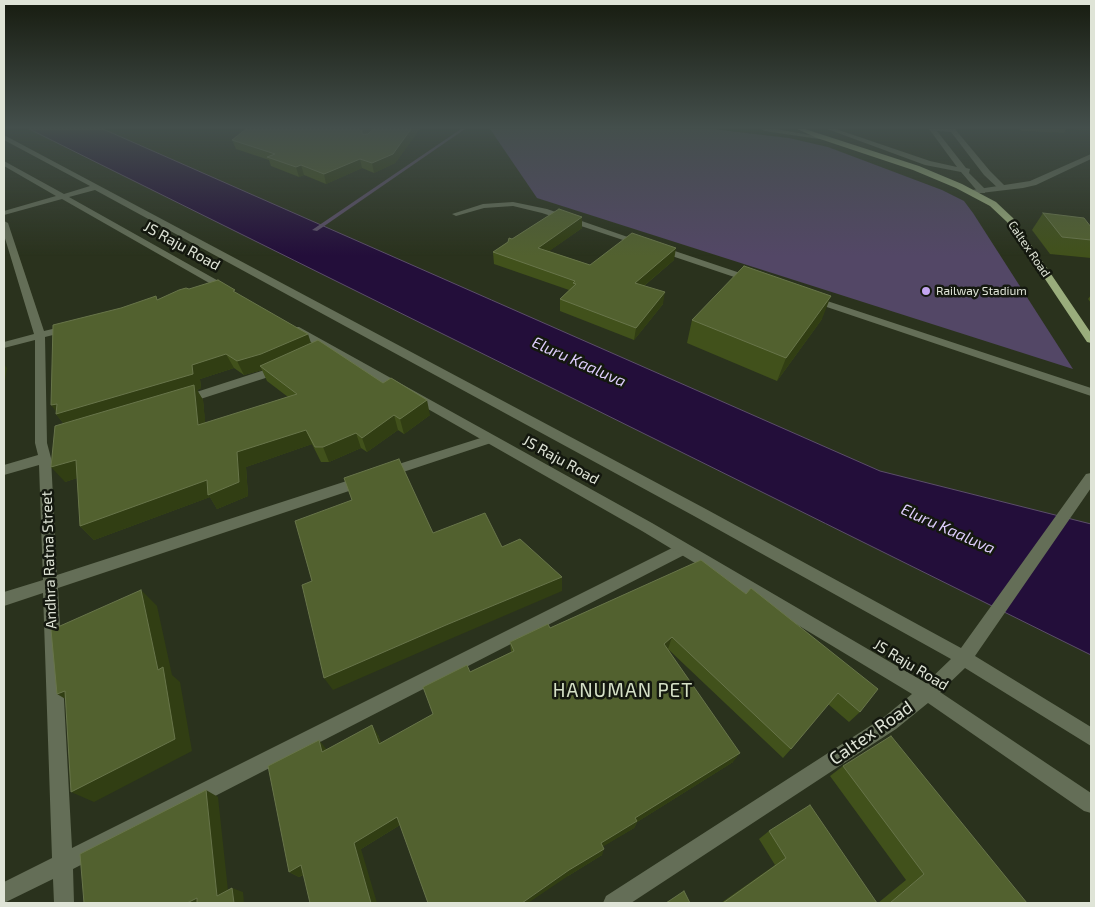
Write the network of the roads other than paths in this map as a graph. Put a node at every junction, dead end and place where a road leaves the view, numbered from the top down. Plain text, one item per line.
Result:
1 (18, 171) edge
2 (67, 171) edge
3 (924, 171) edge
4 (964, 171) edge
5 (978, 171) edge
6 (1058, 171) edge
7 (986, 172) joint
8 (96, 187) junction
9 (1003, 188) junction
10 (982, 191) junction
11 (972, 192) junction
12 (63, 198) junction
13 (4, 213) edge
14 (456, 214) dead end
15 (4, 223) edge
16 (6, 239) edge
17 (759, 282) edge
18 (226, 289) junction
19 (208, 294) edge
20 (806, 298) edge
21 (243, 299) edge
22 (286, 323) edge
23 (77, 326) edge
24 (40, 336) junction
25 (1091, 340) edge
26 (4, 345) edge
27 (328, 348) junction
28 (312, 355) edge
29 (288, 366) edge
30 (1091, 392) edge
31 (174, 403) edge
32 (490, 439) junction
33 (46, 447) junction
34 (4, 470) edge
35 (1091, 478) edge
36 (683, 548) junction
37 (50, 583) junction
38 (4, 599) edge
39 (964, 658) junction
40 (927, 693) junction
41 (1091, 737) edge
42 (1091, 804) edge
43 (63, 862) junction
44 (4, 893) edge
45 (64, 903) edge
46 (613, 903) edge

1 - 12 street, JS Raju Road
2 - 8 street, JS Raju Road
3 - 11 main road, Caltex Road
4 - 10 street
5 - 7 street
6 - 9 street
7 - 9 street
8 - 12 street
8 - 39 street, JS Raju Road
9 - 10 street
10 - 11 street
11 - 25 main road, Caltex Road
12 - 13 street
12 - 18 street, JS Raju Road
14 - 17 street
15 - 16 street, Andhra Ratna Street
16 - 24 street, Andhra Ratna Street
18 - 19 street
18 - 21 street, JS Raju Road
20 - 30 street
22 - 27 street, JS Raju Road
23 - 24 street
24 - 26 street
24 - 33 street, Andhra Ratna Street
27 - 28 street
27 - 32 street, JS Raju Road
29 - 31 street
32 - 36 street, JS Raju Road
32 - 37 street
33 - 34 street
33 - 37 street, Andhra Ratna Street
35 - 39 street, Caltex Road
36 - 40 street, JS Raju Road
36 - 43 street
37 - 38 street
37 - 43 street, Andhra Ratna Street
39 - 40 street, Caltex Road
39 - 41 street, JS Raju Road
40 - 42 street, JS Raju Road
40 - 46 street, Caltex Road
43 - 44 street
43 - 45 street, Andhra Ratna Street

